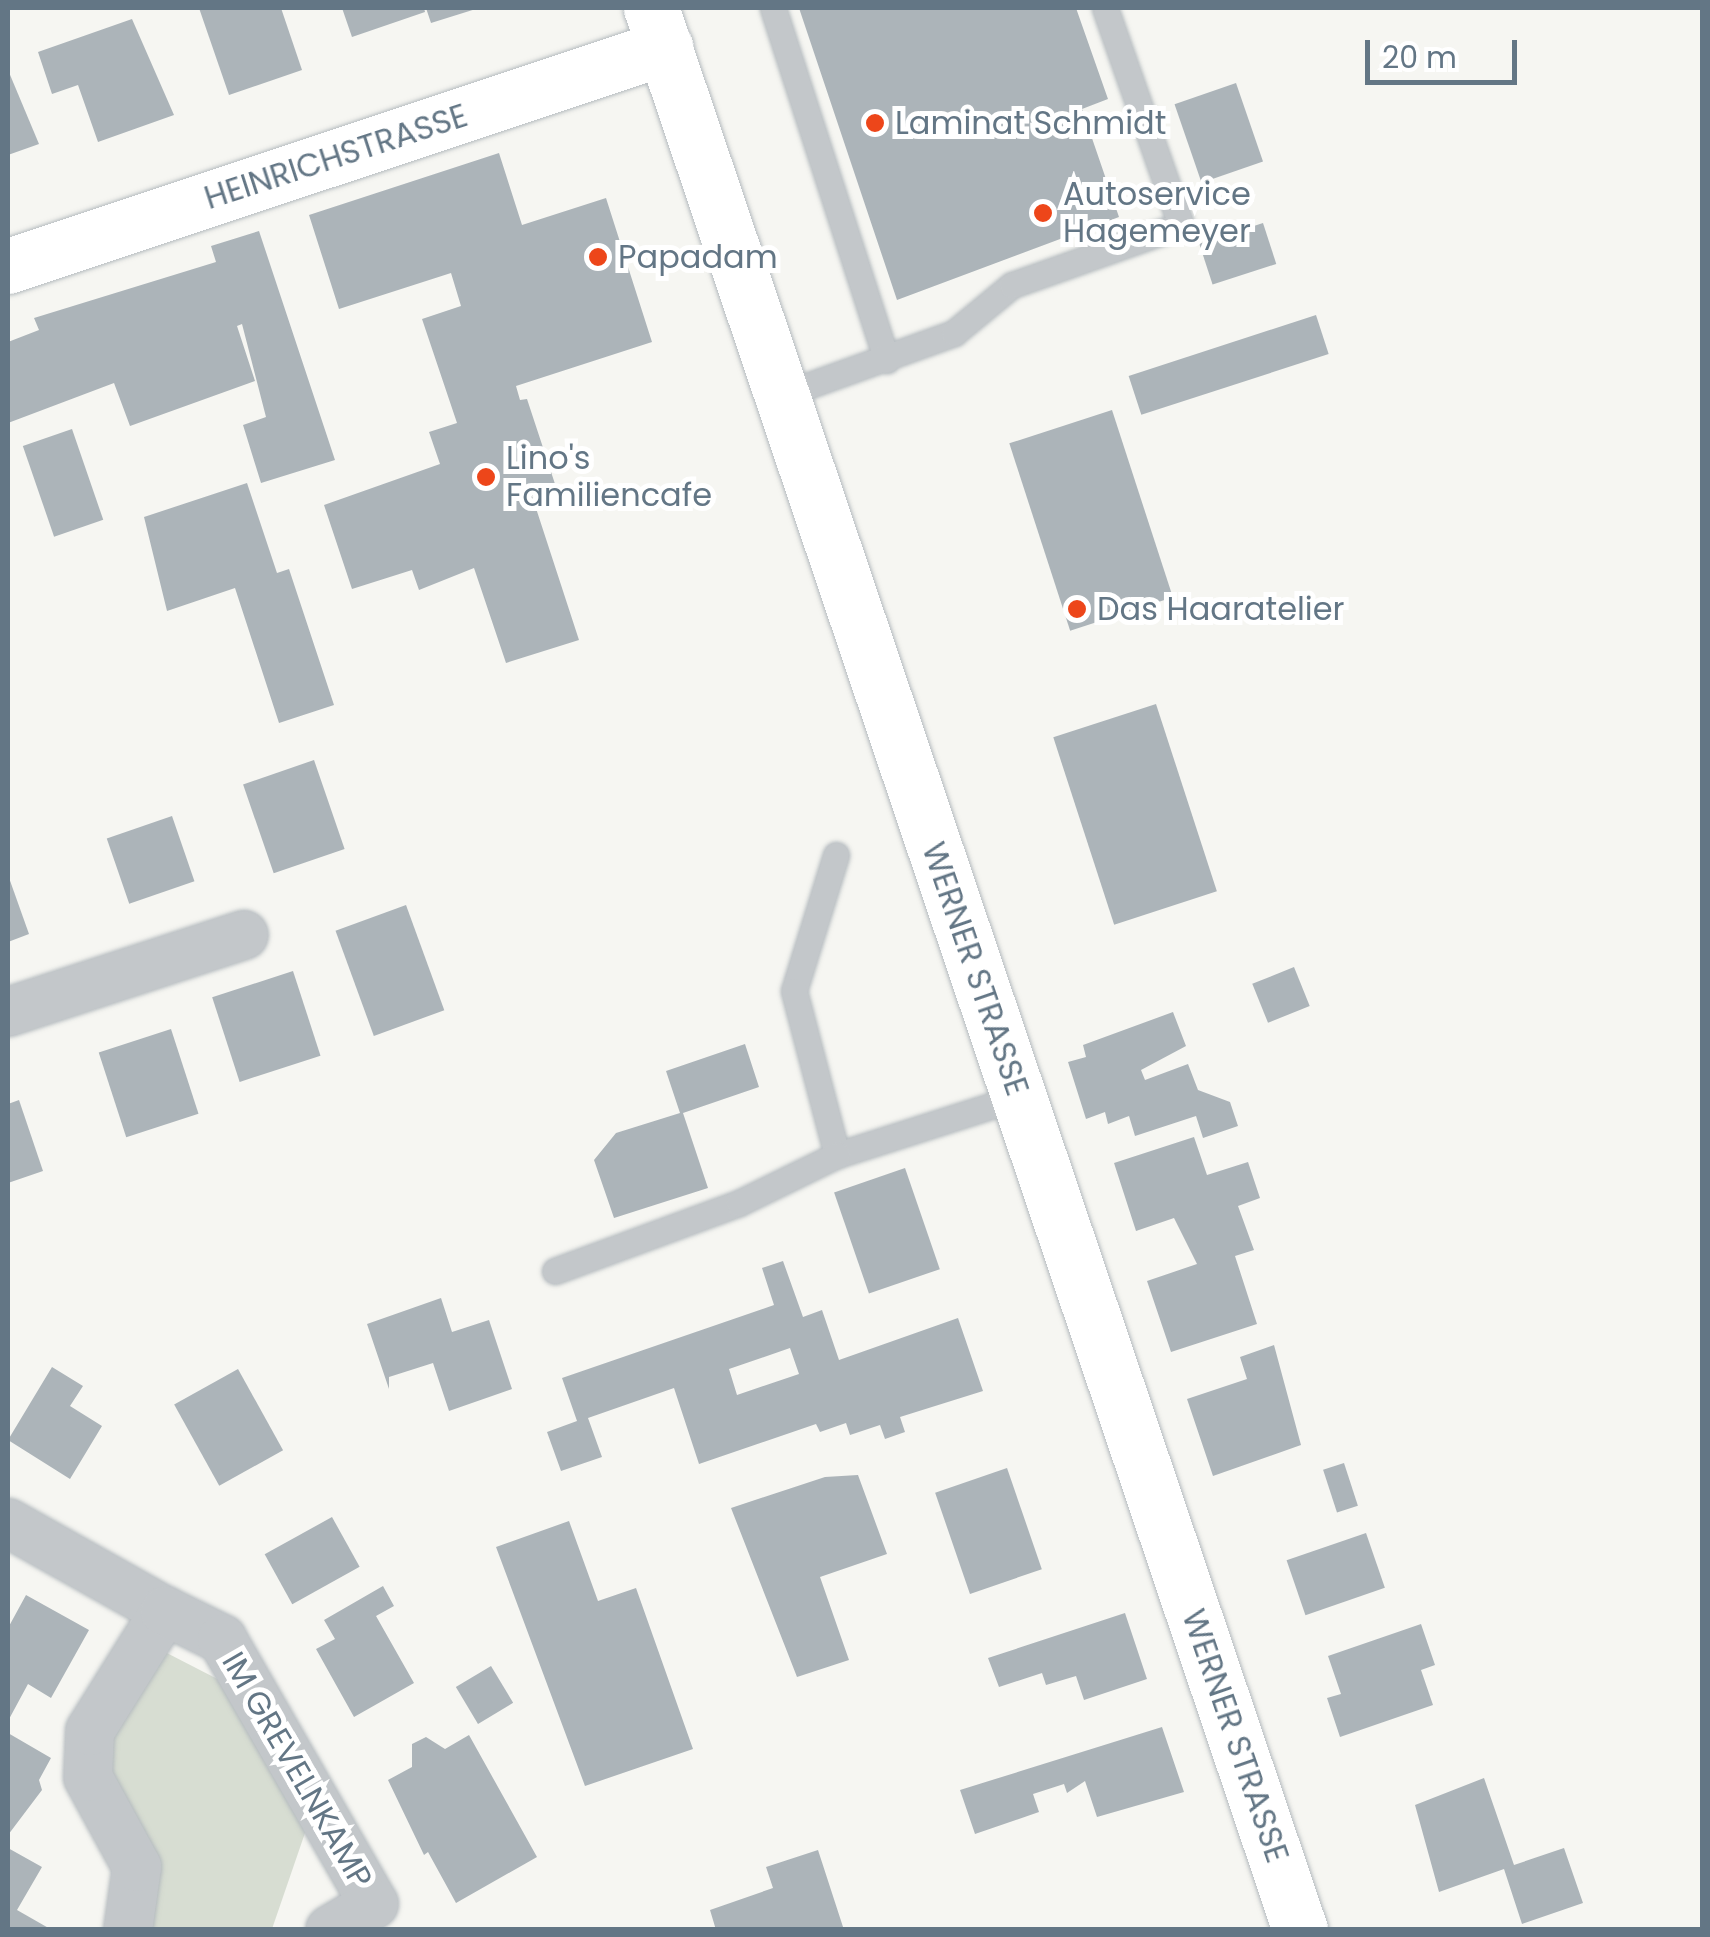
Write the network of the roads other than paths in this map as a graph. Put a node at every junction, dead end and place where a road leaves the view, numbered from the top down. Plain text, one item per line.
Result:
1 (772, 8) edge
2 (1105, 8) edge
3 (658, 28) edge
4 (8, 266) edge
5 (887, 360) junction
6 (782, 395) junction
7 (836, 854) dead end
8 (244, 936) dead end
9 (8, 1012) edge
10 (1018, 1097) junction
11 (837, 1156) junction
12 (555, 1271) dead end
13 (8, 1523) edge
14 (165, 1611) junction
15 (381, 1917) edge
16 (128, 1930) edge
17 (330, 1930) edge
18 (1300, 1930) edge

1 - 5 lane
2 - 5 lane
3 - 4 main road, HEINRICHSTRASSE
3 - 6 main road, WERNER STRASSE
5 - 6 lane
6 - 10 main road, WERNER STRASSE
7 - 11 lane
8 - 9 street
10 - 11 lane
10 - 18 main road, WERNER STRASSE
11 - 12 lane
13 - 14 street, IM GREVELNKAMP
14 - 15 street, IM GREVELNKAMP
14 - 16 street
15 - 17 street, IM GREVELNKAMP

